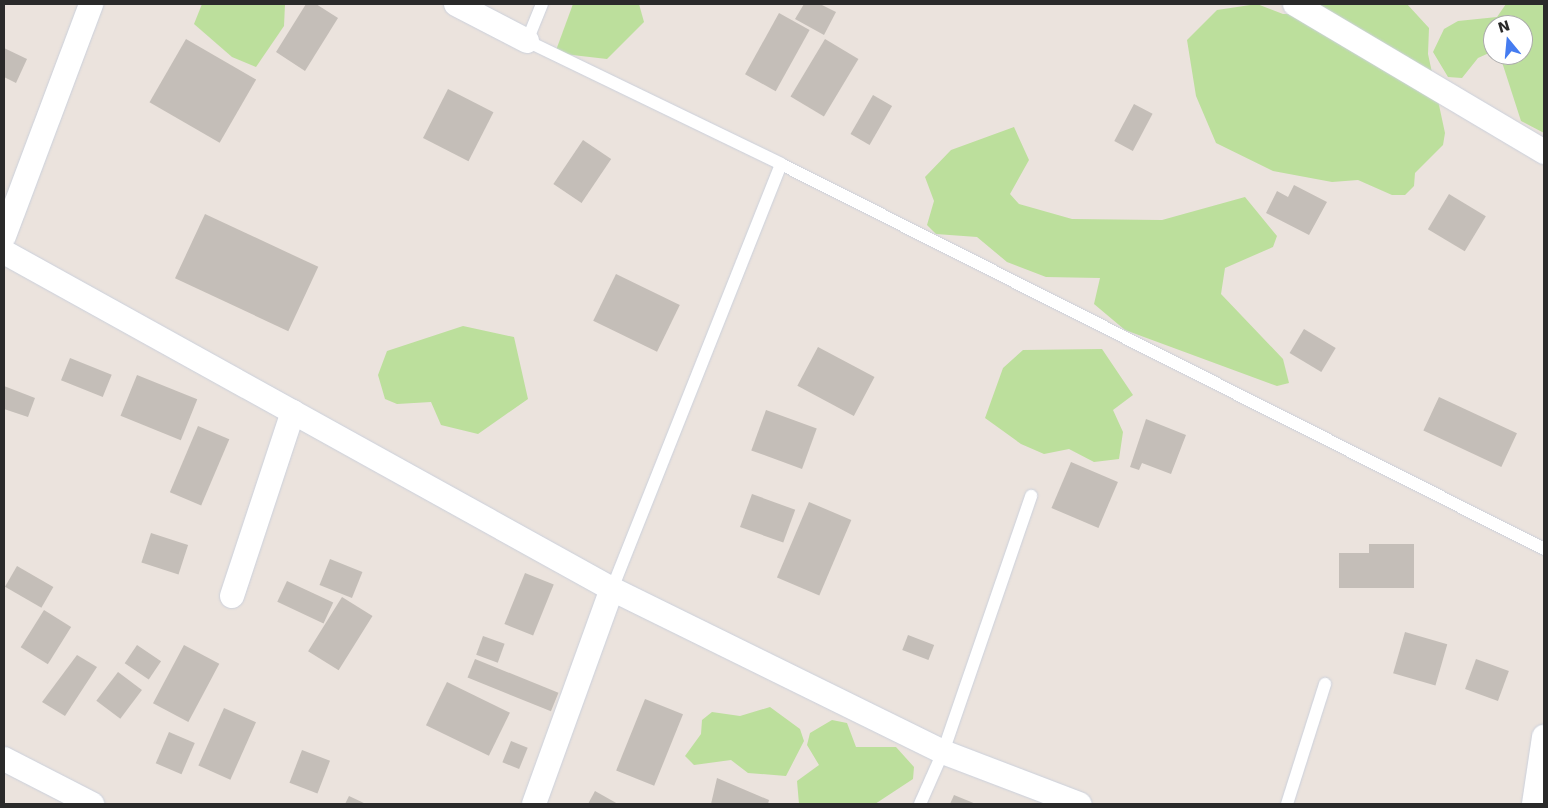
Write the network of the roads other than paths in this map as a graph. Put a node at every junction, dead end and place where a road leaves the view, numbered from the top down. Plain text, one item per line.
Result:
1 (91, 4) edge
2 (456, 4) edge
3 (542, 4) edge
4 (1295, 4) edge
5 (527, 41) junction
6 (1544, 152) edge
7 (781, 164) junction
8 (4, 236) edge
9 (4, 252) edge
10 (293, 412) junction
11 (1031, 496) dead end
12 (1544, 549) edge
13 (612, 589) junction
14 (232, 596) dead end
15 (1325, 684) dead end
16 (1544, 737) edge
17 (943, 752) junction
18 (4, 759) edge
19 (92, 804) edge
20 (534, 804) edge
21 (920, 804) edge
22 (1079, 804) edge
23 (1286, 804) edge
24 (1534, 804) edge

1 - 8 street
2 - 5 street
3 - 5 lane
4 - 6 street
5 - 7 lane
7 - 12 lane
7 - 13 lane
9 - 10 street
10 - 13 street
10 - 14 street
11 - 17 lane
13 - 17 street
13 - 20 street
15 - 23 lane
16 - 24 street
17 - 21 lane
17 - 22 street
18 - 19 street

